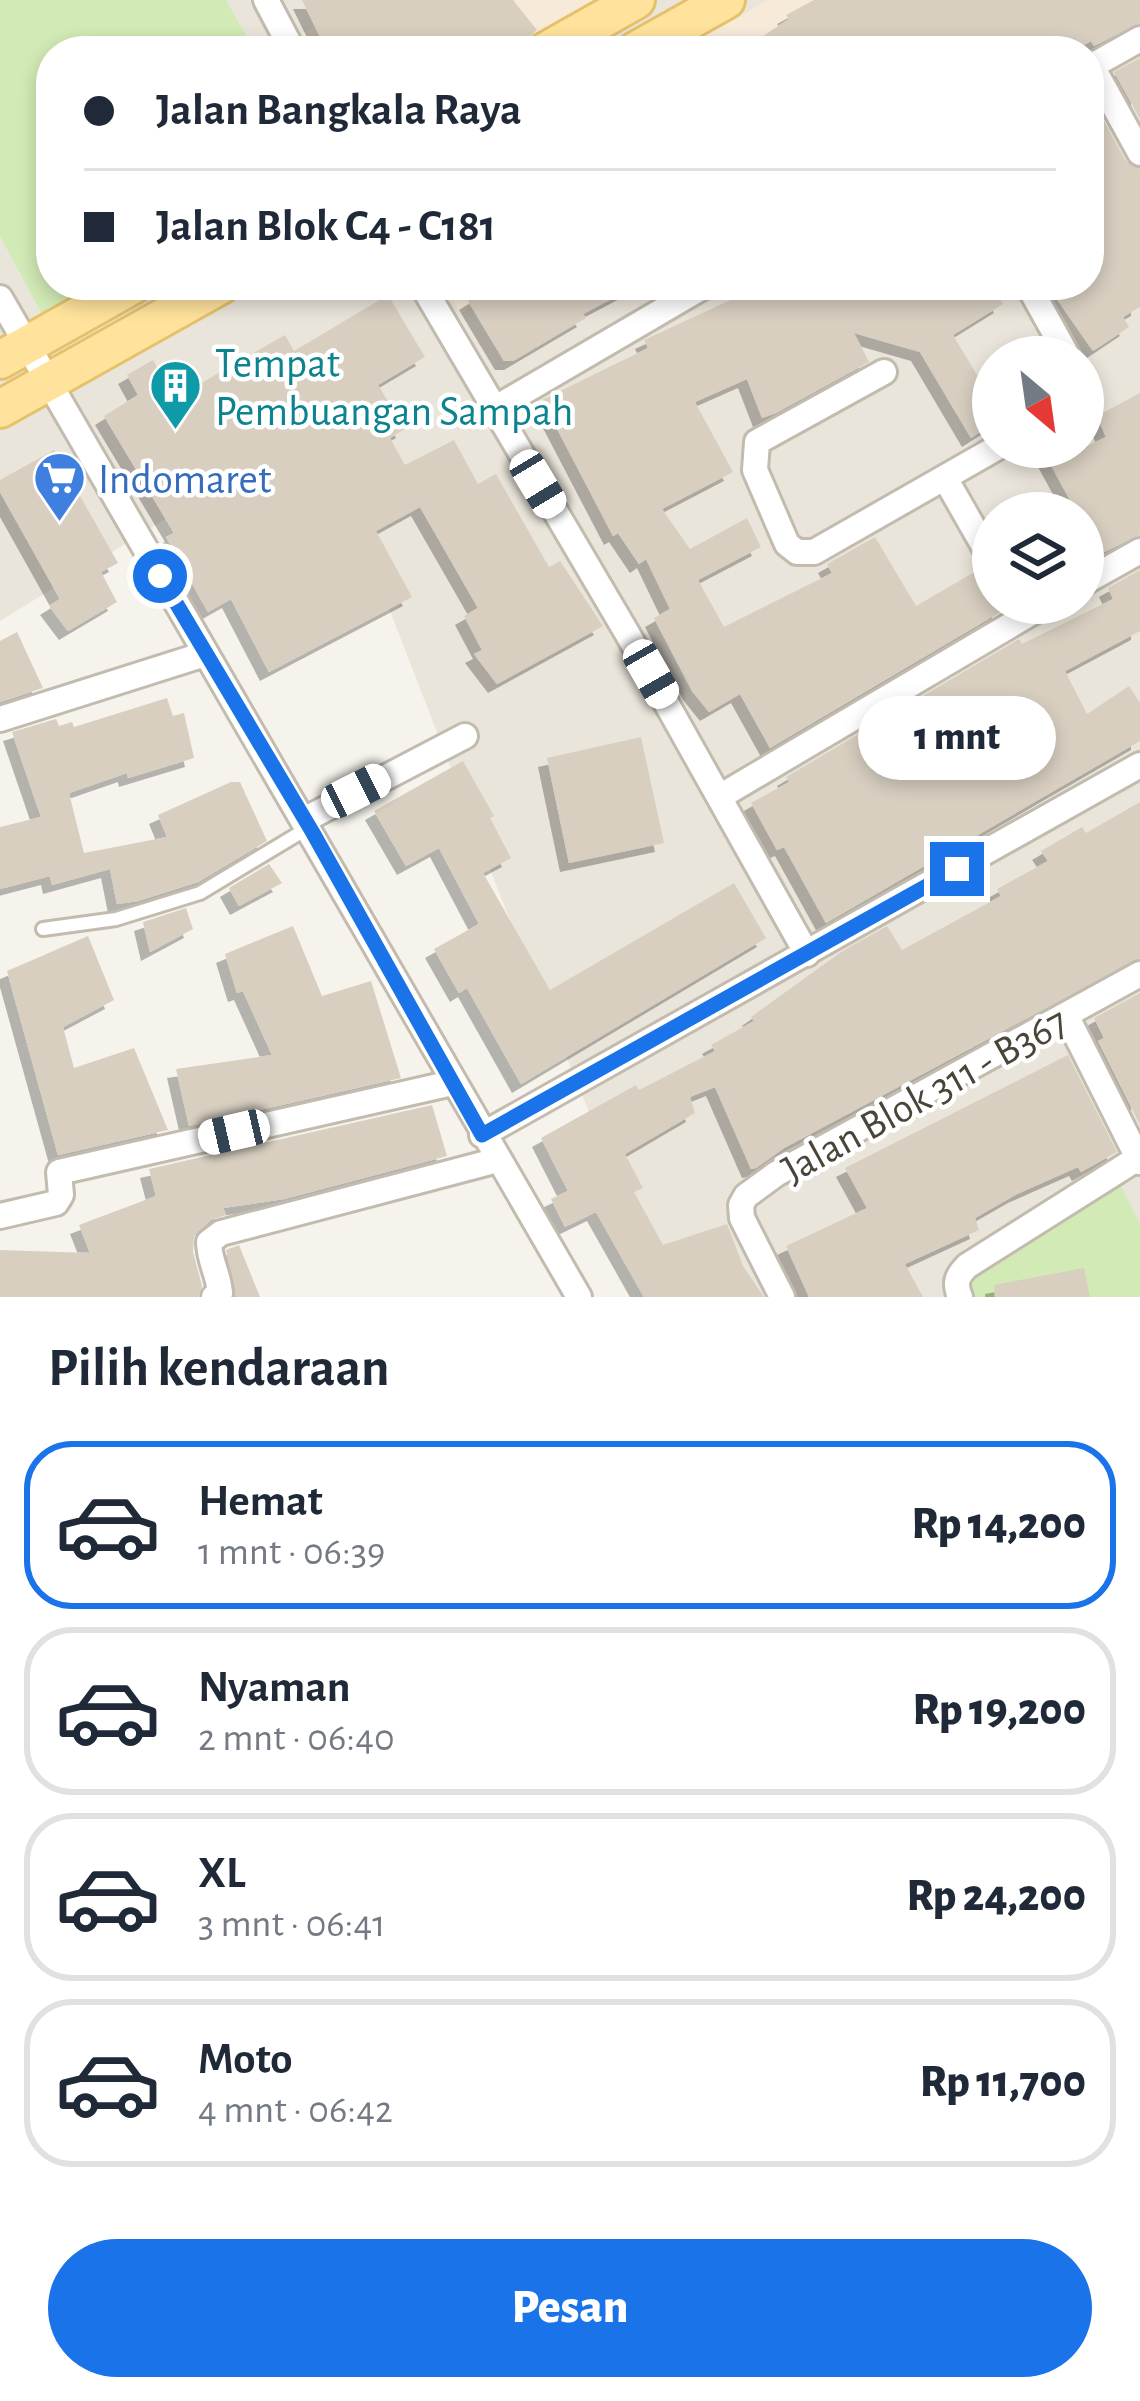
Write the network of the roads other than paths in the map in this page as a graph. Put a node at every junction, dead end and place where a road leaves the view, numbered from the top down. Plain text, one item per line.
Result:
1 (266, 0) edge
2 (636, 0) edge
3 (726, 0) edge
4 (285, 36) edge
5 (572, 36) edge
6 (662, 36) edge
7 (1140, 39) edge
8 (1104, 59) edge
9 (1104, 91) edge
10 (1140, 153) edge
11 (0, 298) edge
12 (107, 300) edge
13 (194, 300) edge
14 (431, 300) edge
15 (680, 300) edge
16 (1036, 300) edge
17 (1056, 336) edge
18 (13, 353) edge
19 (884, 372) dead end
20 (46, 383) junction
21 (0, 409) edge
22 (494, 409) junction
23 (972, 462) edge
24 (945, 478) junction
25 (972, 525) edge
26 (1140, 551) edge
27 (1104, 571) edge
28 (997, 624) edge
29 (205, 654) junction
30 (0, 719) edge
31 (465, 736) dead end
32 (1140, 765) edge
33 (721, 796) junction
34 (306, 824) junction
35 (43, 929) dead end
36 (807, 954) junction
37 (1140, 974) edge
38 (1066, 1015) junction
39 (452, 1083) junction
40 (482, 1135) junction
41 (498, 1160) junction
42 (1139, 1160) edge
43 (0, 1216) edge
44 (214, 1297) edge
45 (579, 1297) edge
46 (782, 1297) edge
47 (960, 1297) edge

1 - 4 street
2 - 5 main road
3 - 6 main road
7 - 8 street
9 - 10 street
11 - 18 street
12 - 18 main road
13 - 20 main road
14 - 22 street
15 - 22 street
16 - 17 street
18 - 20 street
19 - 24 street
20 - 21 main road
20 - 29 street
22 - 33 street
23 - 24 street
24 - 25 street
26 - 27 street
28 - 33 street
29 - 30 street
29 - 34 street
31 - 34 street
32 - 36 street
33 - 36 street
34 - 35 lane
34 - 39 street
36 - 40 street
37 - 38 street, Jalan Blok 311 - B367
38 - 42 street
38 - 46 street, Jalan Blok 311 - B367
39 - 40 street
39 - 43 street
40 - 41 street
41 - 44 street
41 - 45 street
42 - 47 street

